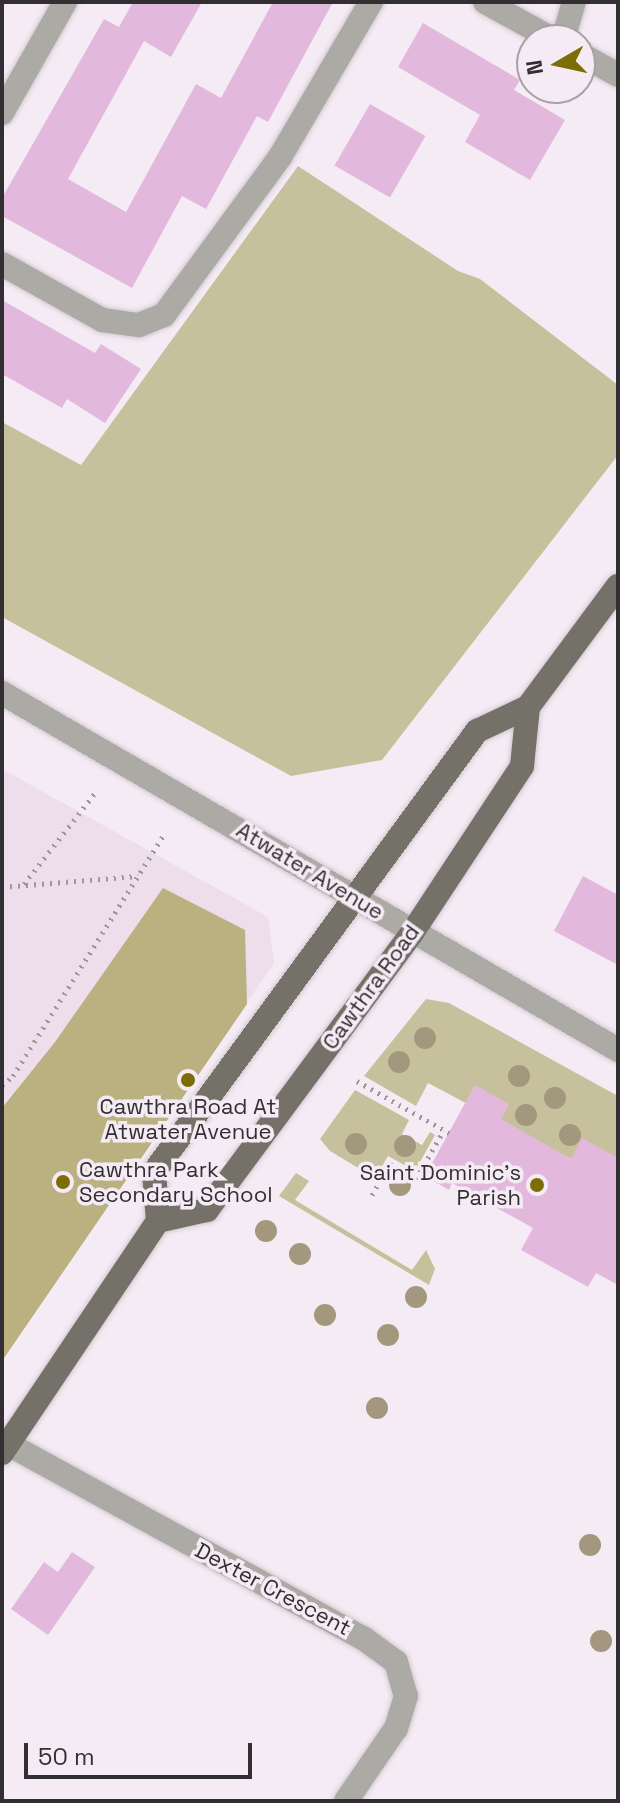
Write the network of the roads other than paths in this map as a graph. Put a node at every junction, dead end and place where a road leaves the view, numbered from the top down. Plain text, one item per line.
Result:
1 (65, 2) edge
2 (371, 2) edge
3 (485, 2) edge
4 (574, 2) edge
5 (525, 24) edge
6 (568, 24) edge
7 (596, 63) edge
8 (618, 75) edge
9 (4, 105) edge
10 (2, 264) edge
11 (618, 586) edge
12 (2, 693) edge
13 (528, 707) junction
14 (357, 896) junction
15 (412, 933) junction
16 (618, 1050) edge
17 (158, 1221) junction
18 (5, 1449) edge
19 (346, 1801) edge

1 - 9 street
2 - 10 street
3 - 5 street
4 - 6 street
7 - 8 street
11 - 13 main road
12 - 14 street, Atwater Avenue
13 - 14 main road
13 - 15 main road, Cawthra Road
14 - 15 street, Atwater Avenue
14 - 17 main road
15 - 16 street, Atwater Avenue
15 - 17 main road, Cawthra Road
17 - 18 main road
18 - 19 street, Dexter Crescent

